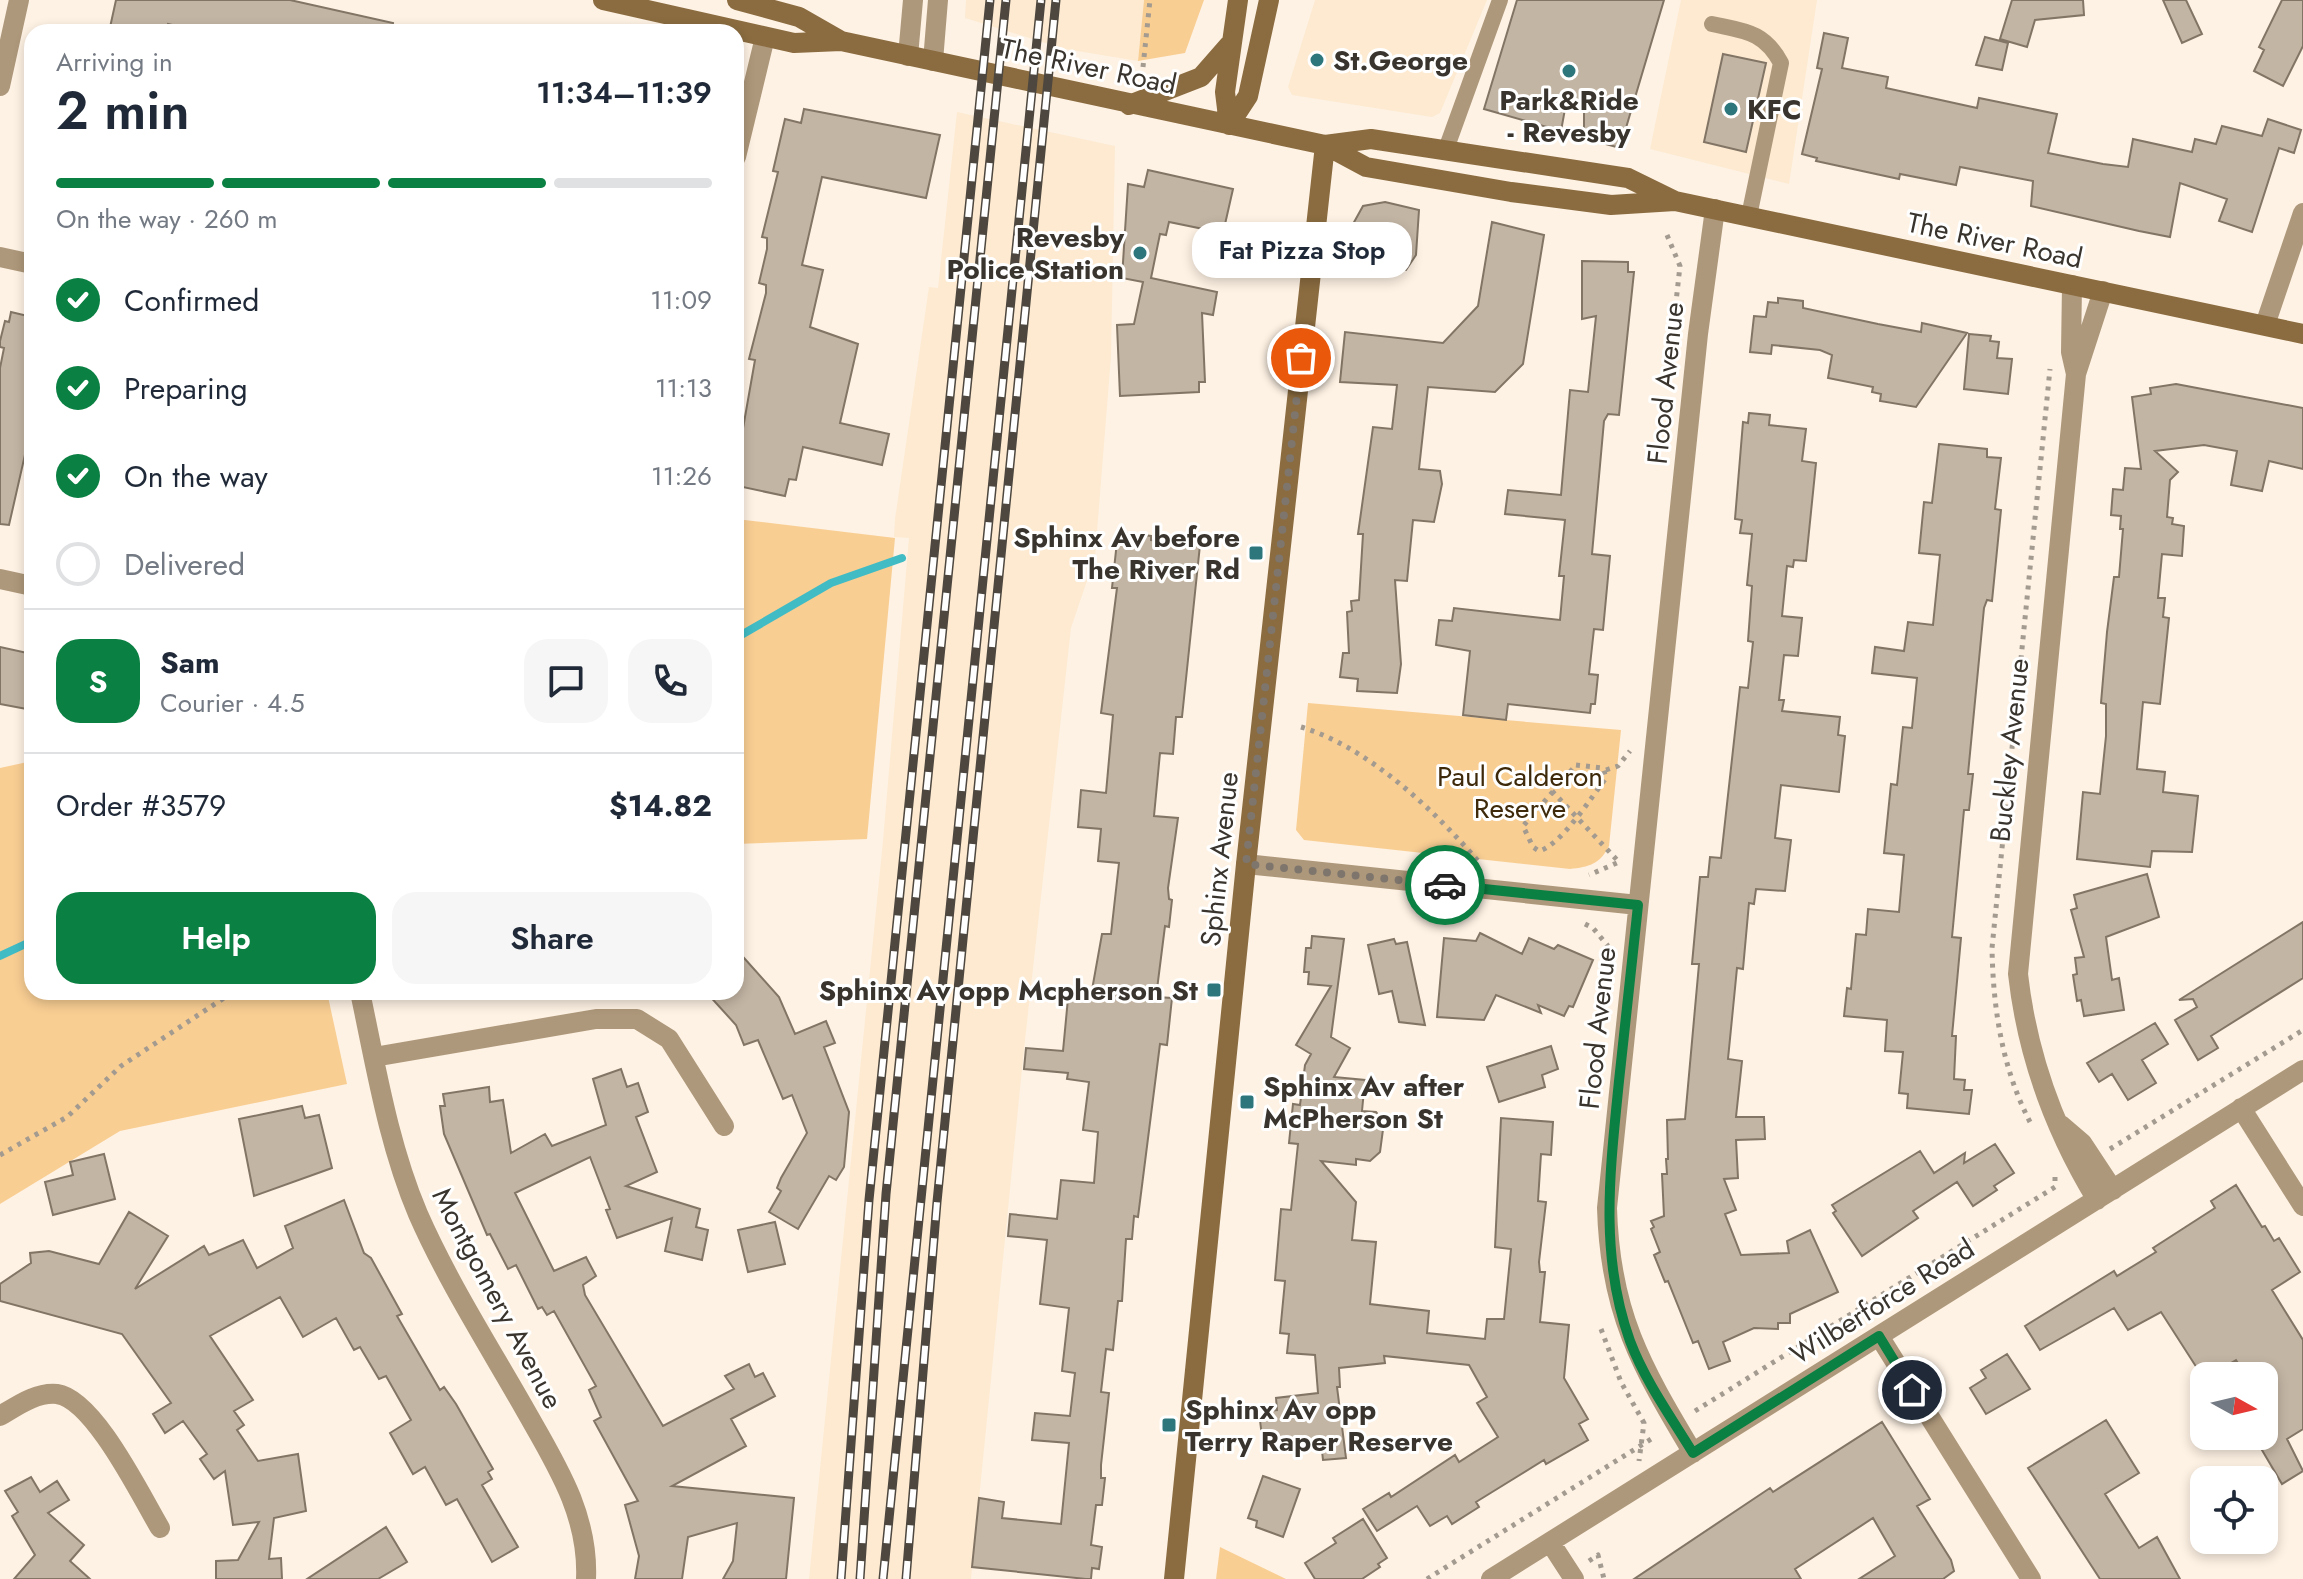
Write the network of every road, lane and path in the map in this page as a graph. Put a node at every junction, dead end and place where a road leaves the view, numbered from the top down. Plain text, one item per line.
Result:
1 (19, 0) edge
2 (603, 0) edge
3 (737, 0) edge
4 (913, 0) edge
5 (938, 0) edge
6 (1150, 0) edge
7 (1238, 0) edge
8 (1269, 0) edge
9 (1500, 0) edge
10 (708, 24) edge
11 (1712, 24) dead end
12 (744, 32) edge
13 (765, 37) junction
14 (841, 41) junction
15 (1231, 41) junction
16 (908, 56) junction
17 (933, 61) junction
18 (1143, 67) dead end
19 (0, 86) edge
20 (1129, 105) junction
21 (744, 124) edge
22 (1229, 125) junction
23 (1325, 145) junction
24 (1445, 152) junction
25 (1675, 201) junction
26 (1715, 209) junction
27 (2303, 213) edge
28 (1749, 216) junction
29 (0, 257) edge
30 (24, 262) edge
31 (2072, 285) junction
32 (2103, 291) junction
33 (2265, 325) junction
34 (2303, 334) edge
35 (2050, 365) dead end
36 (2076, 374) junction
37 (0, 579) edge
38 (24, 584) edge
39 (1301, 727) dead end
40 (1630, 751) dead end
41 (1606, 770) junction
42 (1552, 791) junction
43 (1575, 818) junction
44 (1479, 862) dead end
45 (1619, 862) dead end
46 (1246, 864) junction
47 (1638, 905) junction
48 (1583, 924) dead end
49 (1608, 946) dead end
50 (221, 1000) edge
51 (362, 1000) edge
52 (2303, 1030) edge
53 (374, 1057) junction
54 (2303, 1070) edge
55 (2241, 1108) junction
56 (2031, 1124) dead end
57 (724, 1126) dead end
58 (0, 1155) edge
59 (2086, 1164) junction
60 (2055, 1167) dead end
61 (2055, 1187) junction
62 (2105, 1195) junction
63 (2303, 1206) edge
64 (1879, 1336) junction
65 (0, 1416) edge
66 (1675, 1424) junction
67 (1693, 1453) junction
68 (160, 1528) dead end
69 (1550, 1542) junction
70 (586, 1579) edge
71 (1174, 1579) edge
72 (1427, 1579) edge
73 (1491, 1579) edge
74 (1574, 1579) edge
75 (2031, 1579) edge

1 - 19 street
2 - 10 main road, The River Road
3 - 14 main road, The River Road
4 - 16 street
5 - 17 street
6 - 18 path
7 - 15 main road
8 - 22 main road
9 - 24 lane
11 - 28 lane
12 - 13 main road, The River Road
13 - 14 main road, The River Road
13 - 21 street
14 - 16 main road, The River Road
15 - 20 main road
15 - 22 main road
16 - 17 main road, The River Road
17 - 20 main road, The River Road
20 - 22 main road, The River Road
22 - 23 main road, The River Road
23 - 24 main road, The River Road
23 - 25 main road, The River Road
23 - 46 main road, Sphinx Avenue
24 - 25 main road, The River Road
25 - 26 main road, The River Road
26 - 28 main road, The River Road
26 - 47 street, Flood Avenue
27 - 33 street
28 - 31 main road, The River Road
29 - 30 street
31 - 32 main road, The River Road
31 - 36 street, Buckley Avenue
32 - 33 main road, The River Road
32 - 36 street, Buckley Avenue
33 - 34 main road, The River Road
35 - 56 path
36 - 59 street, Buckley Avenue
37 - 38 street
39 - 44 path
40 - 41 path
41 - 42 path
41 - 43 path
42 - 43 path
42 - 43 path
43 - 45 path
46 - 47 street
46 - 71 main road, Sphinx Avenue
47 - 66 street, Flood Avenue
48 - 49 path
50 - 58 path
51 - 53 street, Montgomery Avenue
52 - 59 path
53 - 57 street
53 - 70 street, Montgomery Avenue
54 - 55 street, Wilberforce Road
55 - 62 street, Wilberforce Road
55 - 63 street
59 - 61 path
59 - 62 street, Buckley Avenue
60 - 61 path
61 - 66 path
62 - 64 street, Wilberforce Road
64 - 67 street, Wilberforce Road
64 - 75 street
65 - 68 street
66 - 67 street, Flood Avenue
66 - 72 path
67 - 69 street, Wilberforce Road
69 - 73 street, Wilberforce Road
69 - 74 street

